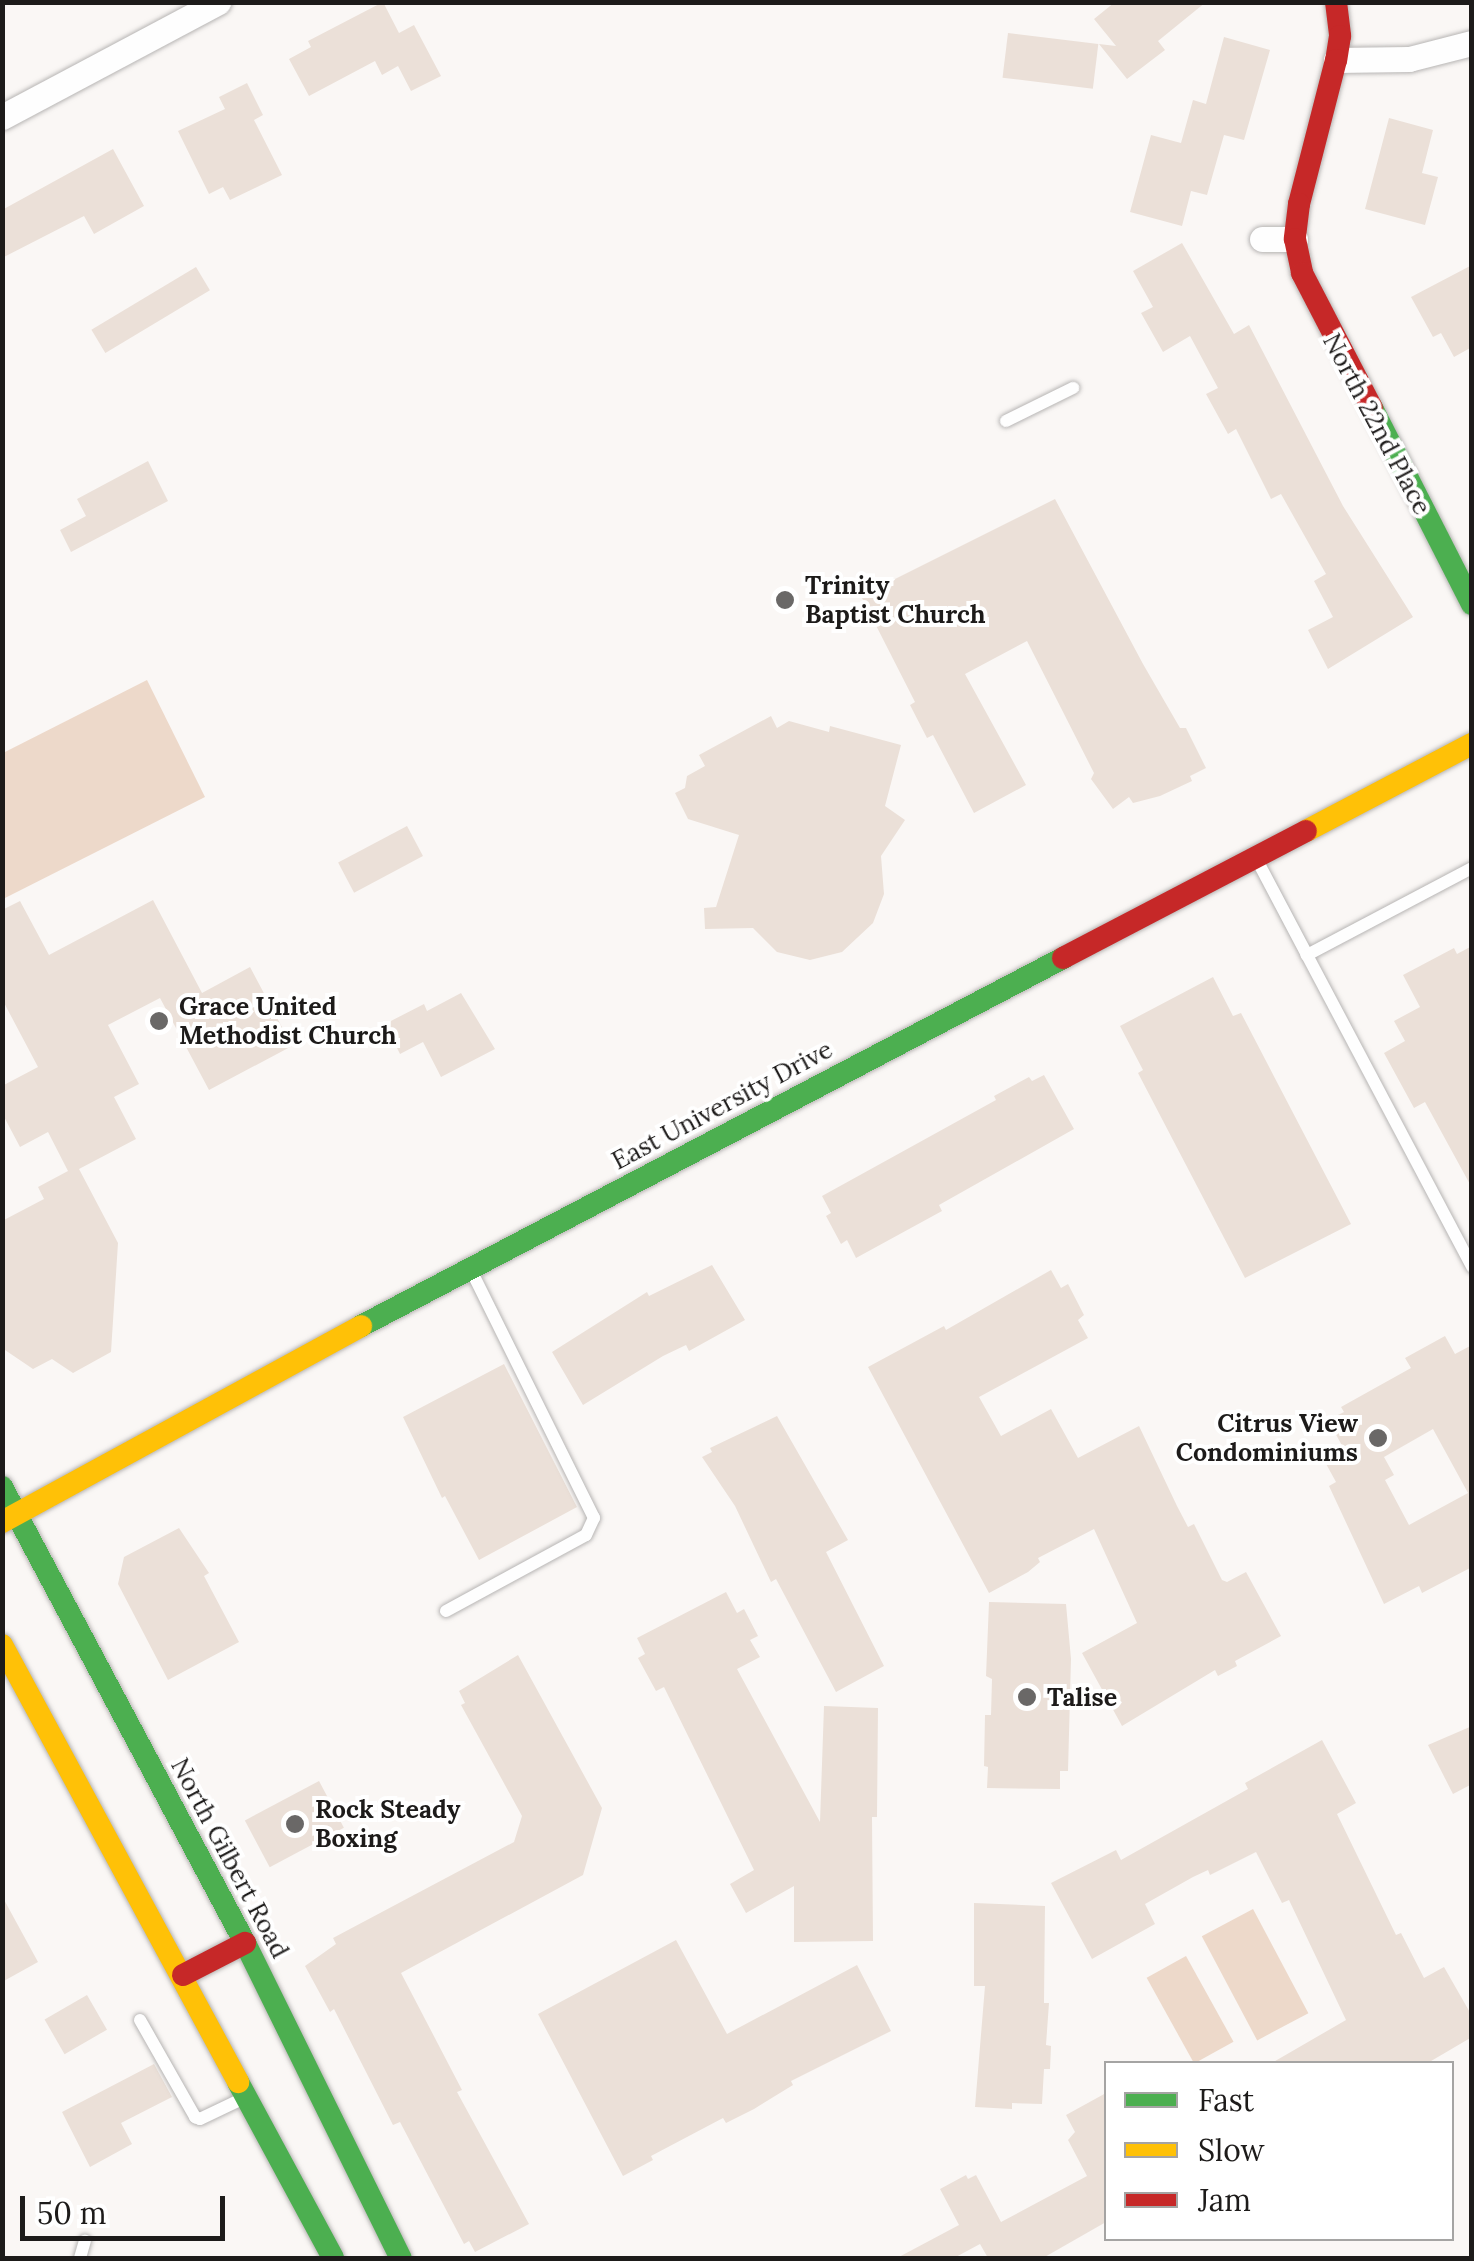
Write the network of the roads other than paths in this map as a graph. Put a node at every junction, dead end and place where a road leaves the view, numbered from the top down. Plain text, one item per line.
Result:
1 (218, 2) edge
2 (1336, 2) edge
3 (1472, 43) edge
4 (1336, 60) junction
5 (2, 117) edge
6 (1262, 239) dead end
7 (1295, 240) junction
8 (1073, 388) dead end
9 (1006, 421) dead end
10 (1472, 604) edge
11 (1472, 744) edge
12 (1255, 858) junction
13 (1472, 868) edge
14 (1307, 955) junction
15 (1472, 1268) edge
16 (470, 1269) junction
17 (2, 1487) edge
18 (10, 1519) edge
19 (446, 1611) dead end
20 (2, 1645) edge
21 (244, 1944) junction
22 (183, 1975) junction
23 (140, 2020) dead end
24 (248, 2096) junction
25 (86, 2240) dead end
26 (80, 2258) edge
27 (333, 2258) edge
28 (401, 2258) edge

1 - 5 street
2 - 4 main road, North 22nd Place
3 - 4 street
4 - 7 main road, North 22nd Place
6 - 7 street
7 - 10 main road, North 22nd Place
8 - 9 lane
11 - 12 main road, East University Drive
12 - 14 lane
12 - 16 main road, East University Drive
13 - 14 lane
14 - 15 lane
16 - 18 main road, East University Drive
16 - 19 lane
17 - 18 main road, North Gilbert Road
18 - 21 main road, North Gilbert Road
20 - 22 main road
21 - 22 main road
21 - 28 main road, North Gilbert Road
22 - 24 main road
23 - 24 lane
24 - 27 main road
25 - 26 lane

